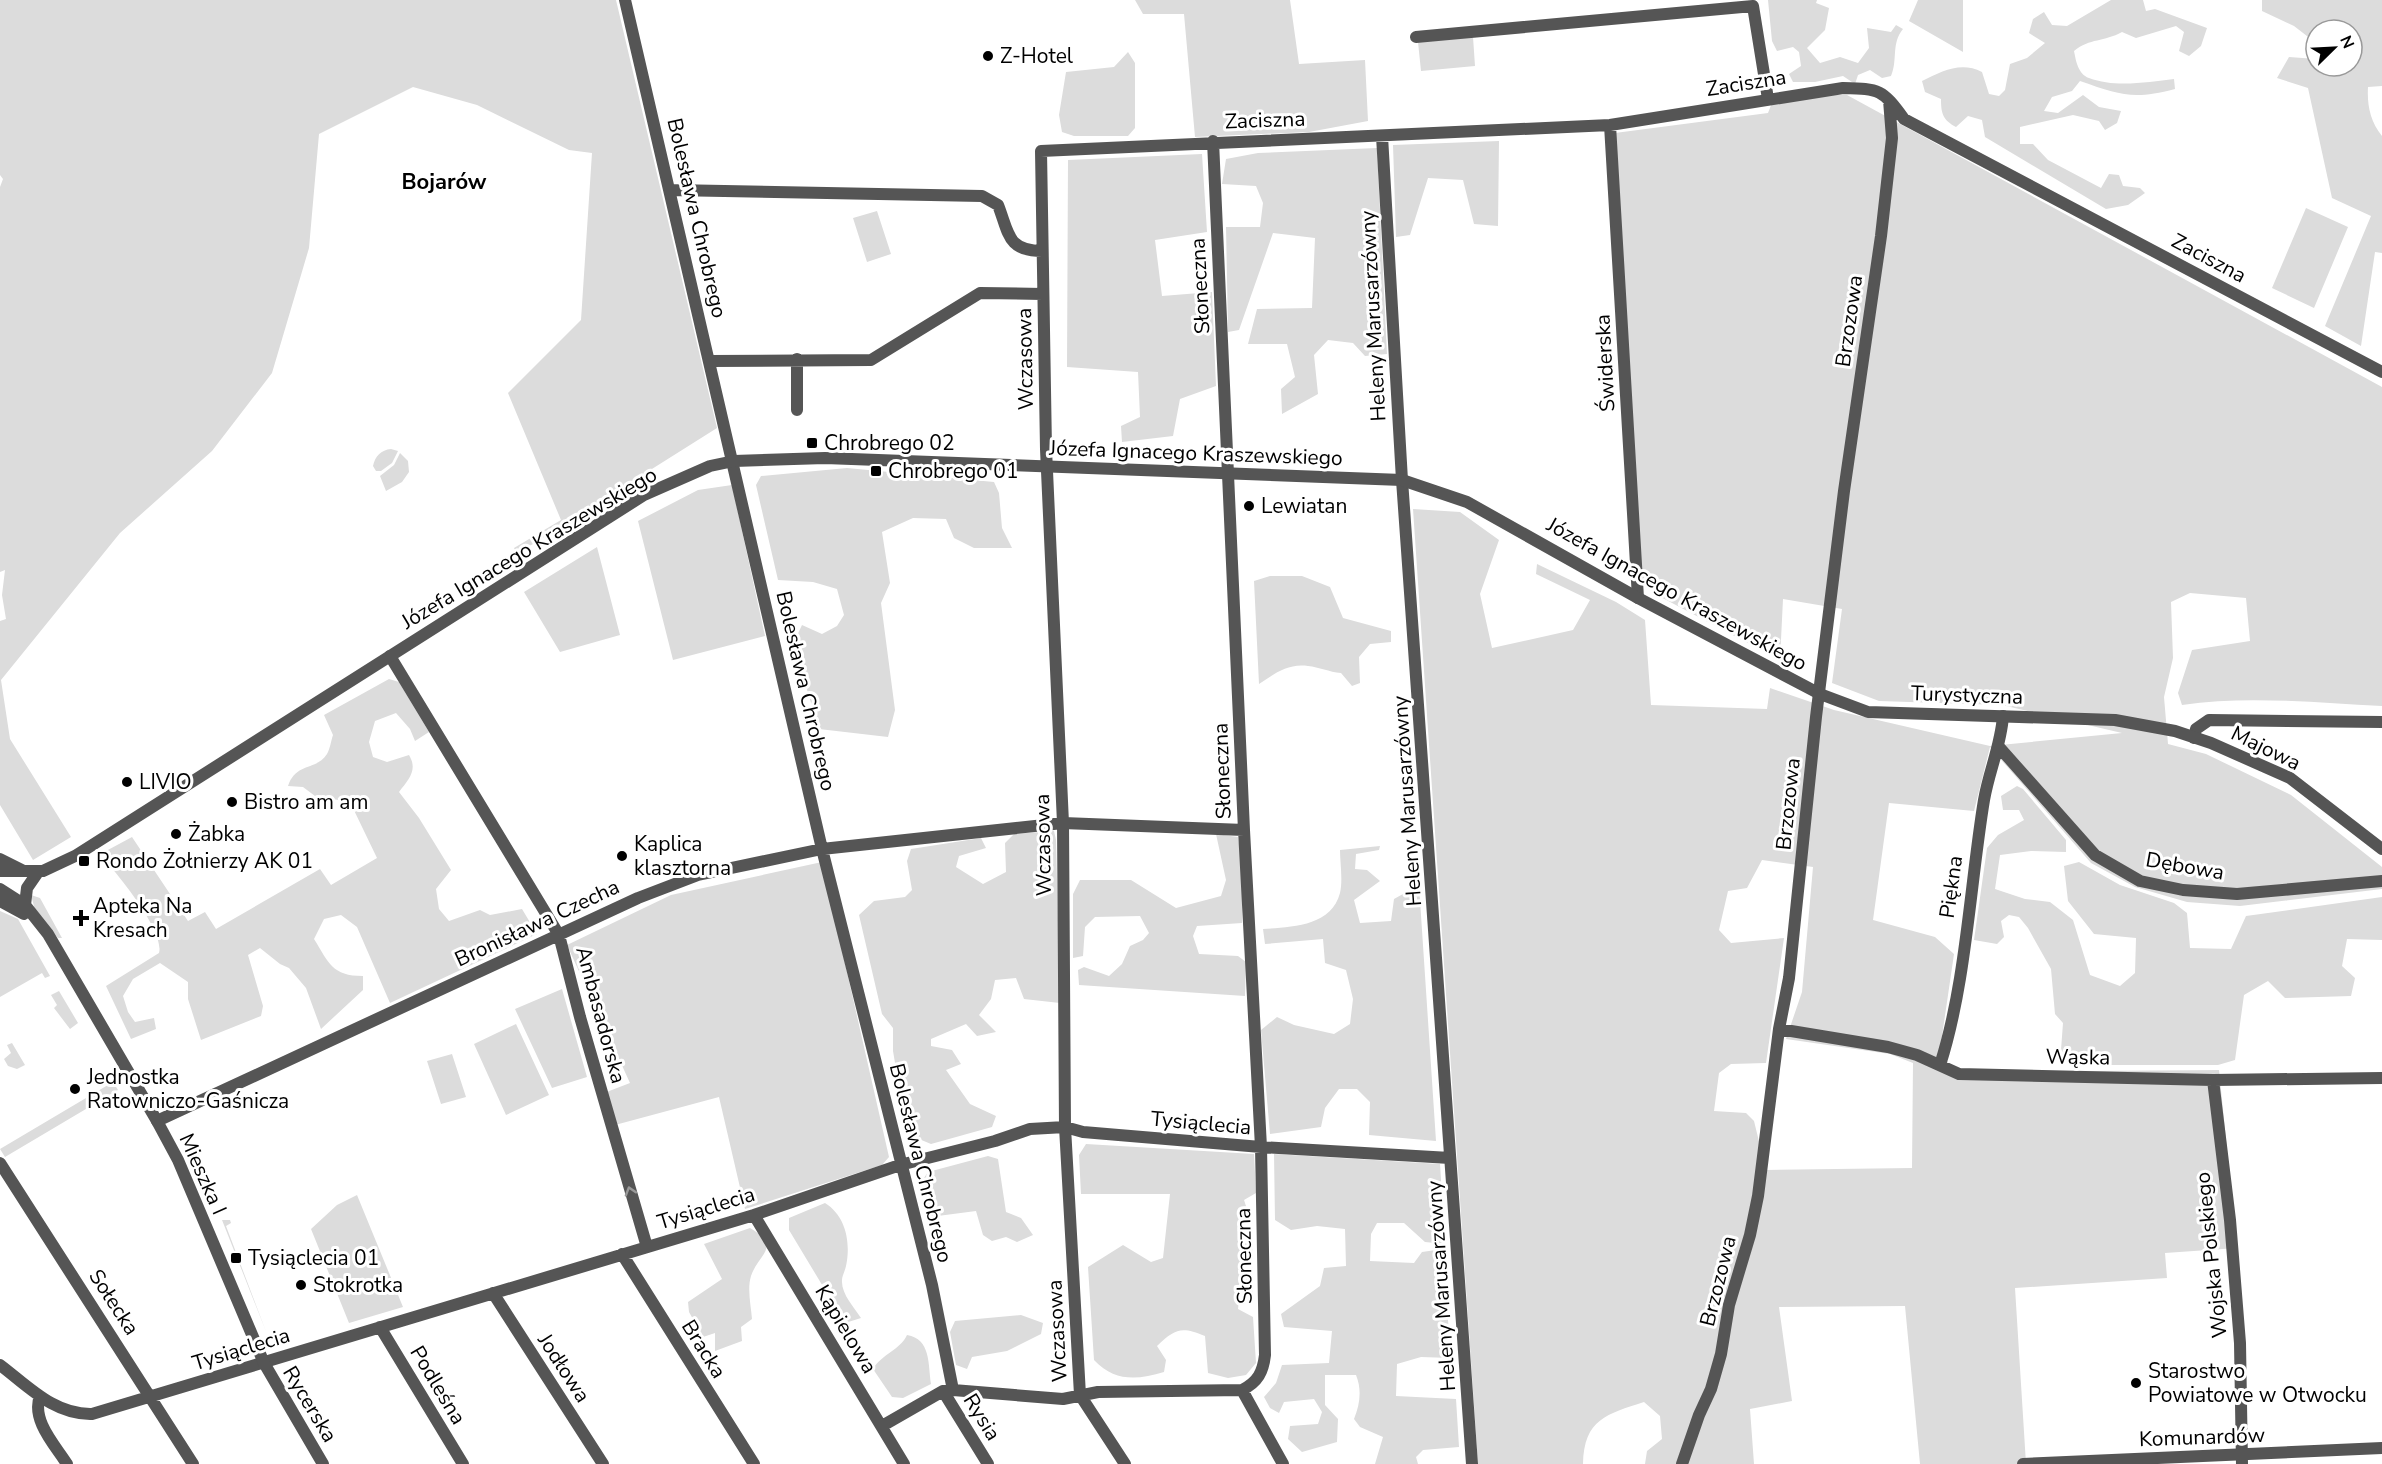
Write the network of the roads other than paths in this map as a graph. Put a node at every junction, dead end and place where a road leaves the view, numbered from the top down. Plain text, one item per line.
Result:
1 (625, 0) edge
2 (1416, 37) dead end
3 (1767, 99) junction
4 (1889, 99) junction
5 (1904, 119) junction
6 (1610, 125) junction
7 (1382, 136) junction
8 (1892, 138) junction
9 (1214, 141) junction
10 (1041, 151) joint
11 (671, 190) junction
12 (1039, 251) junction
13 (1040, 294) junction
14 (797, 359) junction
15 (710, 361) junction
16 (2382, 372) edge
17 (797, 410) dead end
18 (734, 461) junction
19 (1047, 467) junction
20 (1228, 474) junction
21 (1402, 480) junction
22 (1638, 598) junction
23 (390, 656) junction
24 (1820, 694) junction
25 (2003, 716) junction
26 (2115, 720) joint
27 (2382, 722) edge
28 (2194, 738) junction
29 (1999, 747) junction
30 (1063, 823) junction
31 (1244, 830) junction
32 (822, 849) junction
33 (2382, 849) edge
34 (0, 859) edge
35 (22, 870) junction
36 (0, 871) edge
37 (38, 872) junction
38 (2382, 881) edge
39 (0, 889) edge
40 (0, 901) edge
41 (25, 905) junction
42 (34, 918) junction
43 (559, 935) junction
44 (1779, 1029) junction
45 (1940, 1065) junction
46 (2382, 1078) edge
47 (2213, 1080) junction
48 (157, 1121) junction
49 (1065, 1127) junction
50 (1261, 1147) junction
51 (1450, 1158) junction
52 (0, 1163) edge
53 (900, 1165) junction
54 (754, 1215) junction
55 (647, 1247) junction
56 (622, 1254) junction
57 (493, 1293) junction
58 (380, 1327) junction
59 (264, 1363) junction
60 (0, 1365) edge
61 (1242, 1390) junction
62 (948, 1391) junction
63 (1080, 1395) junction
64 (40, 1396) junction
65 (152, 1396) junction
66 (882, 1426) junction
67 (2382, 1448) edge
68 (2242, 1459) edge
69 (2056, 1463) edge
70 (67, 1464) edge
71 (193, 1464) edge
72 (323, 1464) edge
73 (463, 1464) edge
74 (603, 1464) edge
75 (754, 1464) edge
76 (904, 1464) edge
77 (988, 1464) edge
78 (1125, 1464) edge
79 (1283, 1464) edge
80 (1472, 1464) edge
81 (1682, 1464) edge
82 (2023, 1464) edge

1 - 11 street, Bolesława Chrobrego
2 - 3 street
3 - 4 street, Zaciszna
3 - 6 street, Zaciszna
4 - 5 street, Zaciszna
4 - 8 street, Brzozowa
5 - 8 street, Brzozowa
5 - 16 street, Zaciszna
6 - 7 street, Zaciszna
6 - 22 street, Świderska
7 - 9 street, Zaciszna
7 - 21 street, Heleny Marusarzówny
8 - 24 street, Brzozowa
9 - 10 street, Zaciszna
9 - 20 street, Słoneczna
10 - 12 street, Wczasowa
11 - 12 street
11 - 15 street, Bolesława Chrobrego
12 - 13 street, Wczasowa
13 - 14 street
13 - 19 street, Wczasowa
14 - 15 street
14 - 17 street
15 - 18 street, Bolesława Chrobrego
18 - 19 street, Józefa Ignacego Kraszewskiego
18 - 23 street, Józefa Ignacego Kraszewskiego
18 - 32 street, Bolesława Chrobrego
19 - 20 street, Józefa Ignacego Kraszewskiego
19 - 30 street, Wczasowa
20 - 21 street, Józefa Ignacego Kraszewskiego
20 - 31 street, Słoneczna
21 - 22 street, Józefa Ignacego Kraszewskiego
21 - 51 street, Heleny Marusarzówny
22 - 24 street, Józefa Ignacego Kraszewskiego
23 - 37 street, Józefa Ignacego Kraszewskiego
23 - 43 street, Ambasadorska
24 - 25 street, Turystyczna
24 - 44 street, Brzozowa
25 - 26 street, Turystyczna
25 - 29 street, Piękna
26 - 28 street, Majowa
27 - 28 street
28 - 33 street, Majowa
29 - 38 street, Dębowa
29 - 45 street, Piękna
30 - 31 street, Bronisława Czecha
30 - 32 street, Bronisława Czecha
30 - 49 street, Wczasowa
31 - 50 street, Słoneczna
32 - 43 street, Bronisława Czecha
32 - 53 street, Bolesława Chrobrego
34 - 35 street
35 - 36 street
35 - 37 street
37 - 41 street
39 - 41 street, Mieszka I
40 - 42 street, Mieszka I
41 - 42 street, Mieszka I
42 - 48 street, Mieszka I
43 - 48 street, Bronisława Czecha
55 -> 43 street, Ambasadorska
44 - 45 street, Wąska
44 - 81 street, Brzozowa
45 - 47 street, Wąska
46 - 47 street, Wąska
47 - 68 street, Wojska Polskiego
48 - 59 street, Mieszka I
49 - 50 street, Tysiąclecia
49 - 53 street, Tysiąclecia
49 - 63 street, Wczasowa
50 - 51 street, Tysiąclecia
50 - 61 street, Słoneczna
51 - 80 street, Heleny Marusarzówny
52 - 65 street, Sołecka
53 - 54 street, Tysiąclecia
53 - 62 street, Bolesława Chrobrego
54 - 55 street, Tysiąclecia
54 - 66 street, Kąpielowa
55 - 56 street, Tysiąclecia
56 - 57 street, Tysiąclecia
56 - 75 street, Bracka
57 - 58 street, Tysiąclecia
57 - 74 street, Jodłowa
58 - 59 street, Tysiąclecia
58 - 73 street, Podleśna
59 - 65 street, Tysiąclecia
59 - 72 street, Rycerska
60 - 64 street, Tysiąclecia
61 - 63 street
61 - 79 street
62 - 63 street
62 - 66 street
62 - 77 street, Rysia
63 - 78 street
64 - 65 street, Tysiąclecia
64 - 70 street
65 - 71 street, Sołecka
66 - 76 street, Kąpielowa
67 - 68 street, Komunardów
68 - 69 street, Komunardów
69 - 82 street, Komunardów

